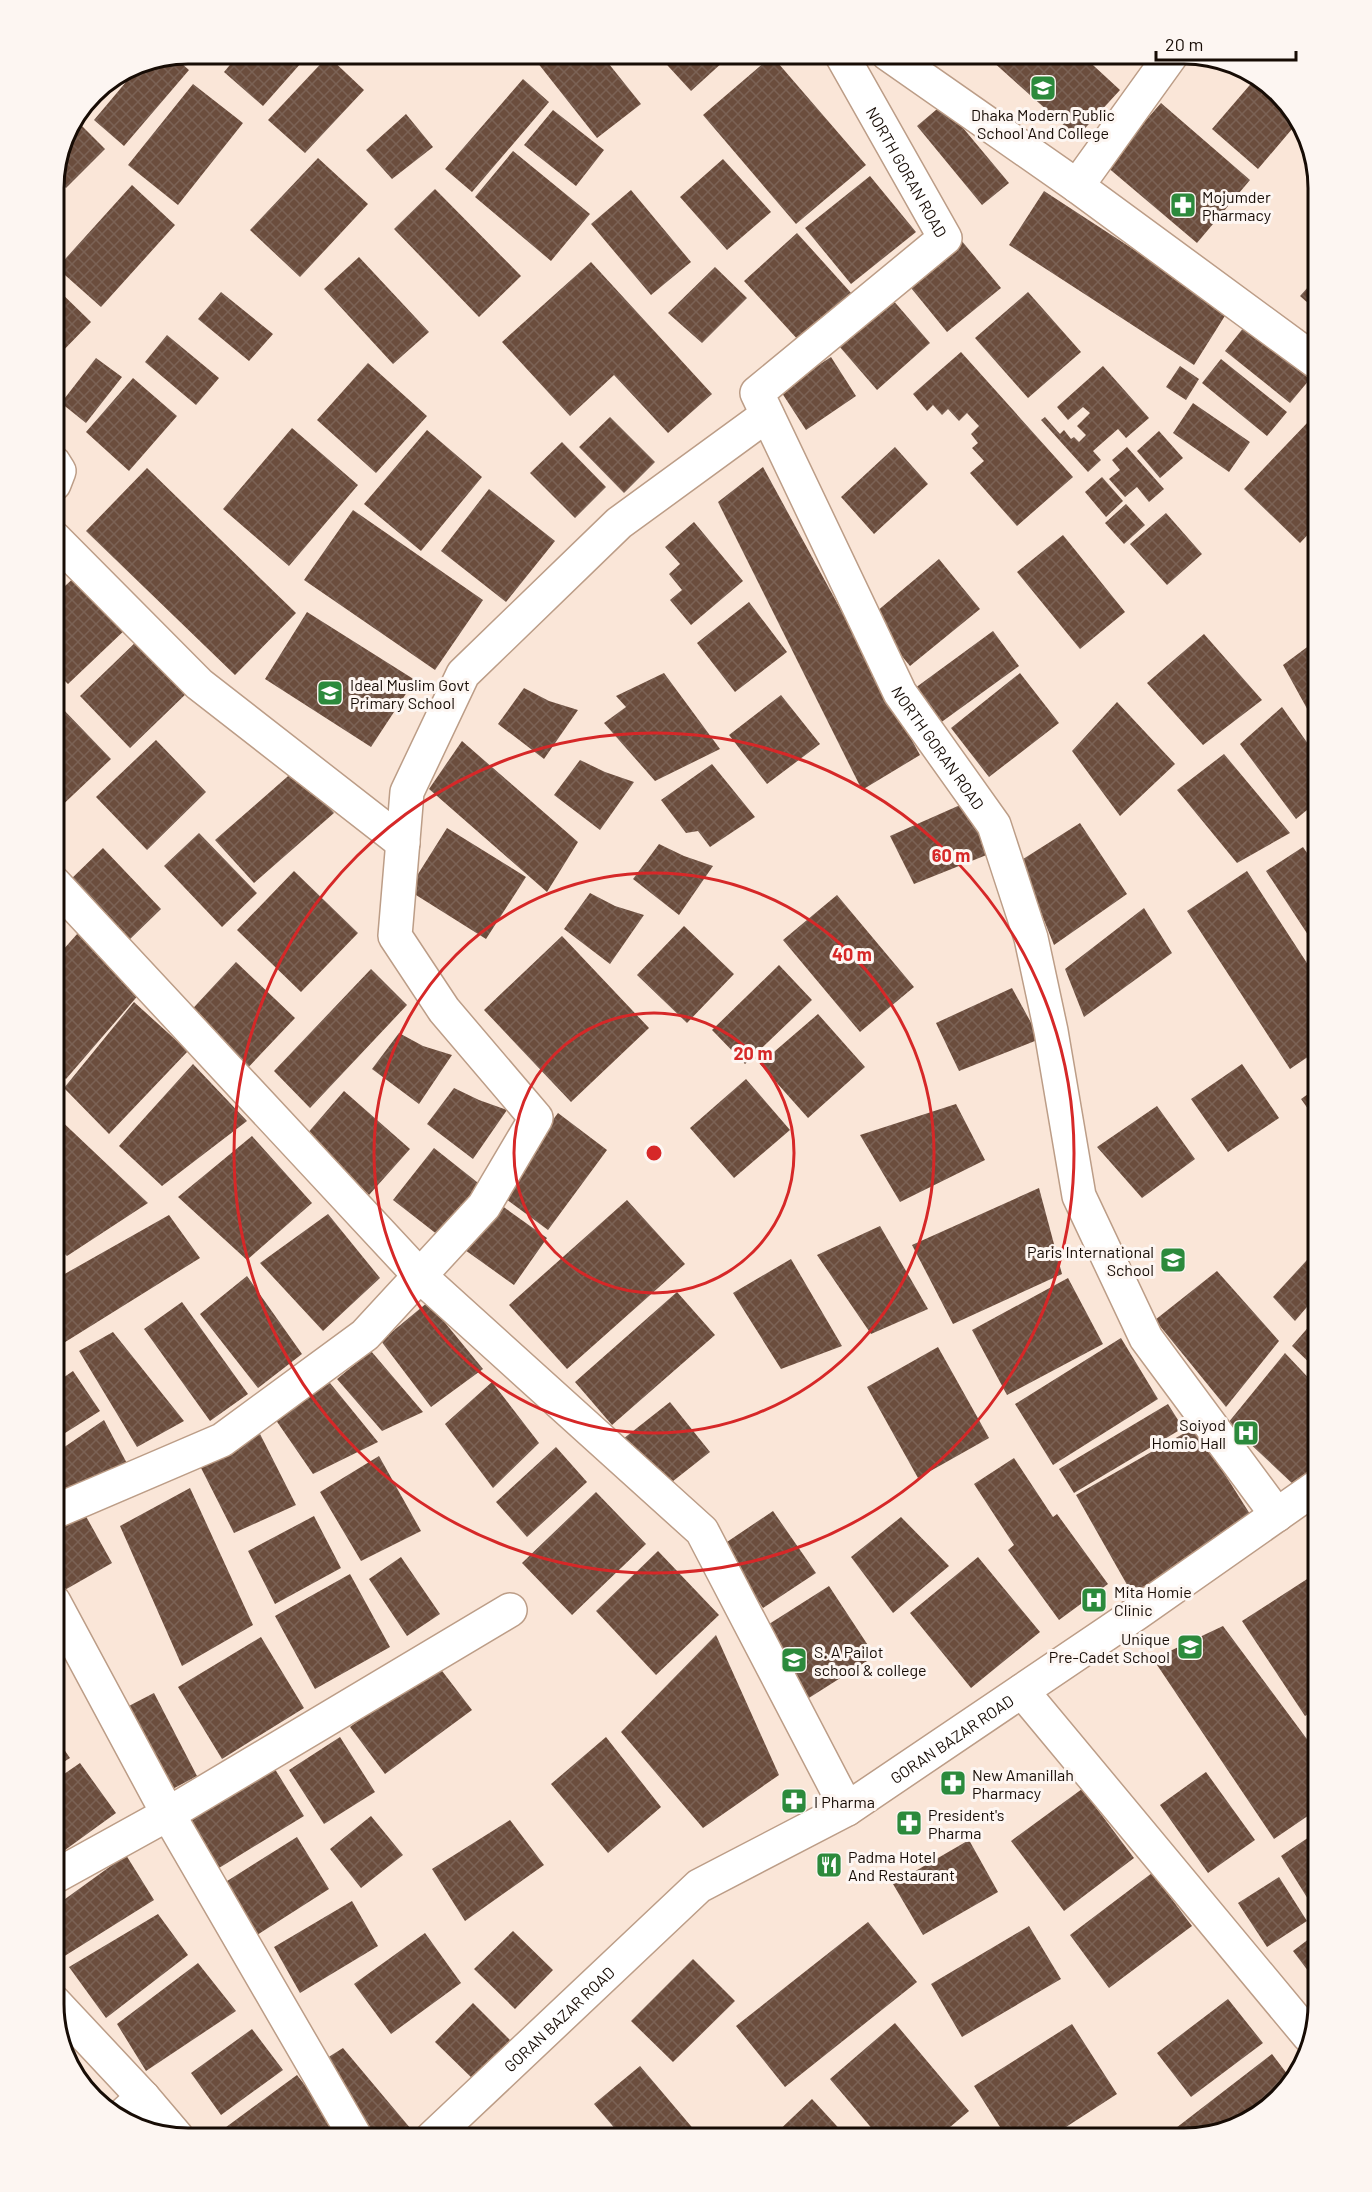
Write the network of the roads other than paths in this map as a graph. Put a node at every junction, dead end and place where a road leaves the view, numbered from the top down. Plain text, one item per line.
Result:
1 (847, 65) edge
2 (904, 65) edge
3 (1164, 65) edge
4 (1077, 186) junction
5 (1308, 356) edge
6 (767, 415) junction
7 (65, 549) edge
8 (404, 843) junction
9 (65, 894) edge
10 (421, 1276) junction
11 (1308, 1493) edge
12 (64, 1508) edge
13 (1278, 1515) junction
14 (510, 1610) dead end
15 (64, 1621) edge
16 (1022, 1691) junction
17 (847, 1809) junction
18 (168, 1814) junction
19 (64, 1871) edge
20 (66, 2018) edge
21 (1304, 2030) edge
22 (132, 2107) edge
23 (155, 2123) edge
24 (350, 2127) edge
25 (443, 2127) edge

1 - 6 street, NORTH GORAN ROAD
2 - 4 street
3 - 4 street
4 - 5 street
6 - 8 street
6 - 13 street, NORTH GORAN ROAD
7 - 8 street
8 - 10 street
9 - 10 street
10 - 12 street
10 - 17 street
11 - 13 street, GORAN BAZAR ROAD
13 - 16 street, GORAN BAZAR ROAD
14 - 18 street
15 - 18 street
16 - 17 street, GORAN BAZAR ROAD
16 - 21 street
17 - 25 street, GORAN BAZAR ROAD
18 - 19 street
18 - 24 street
20 - 22 street
22 - 23 street

